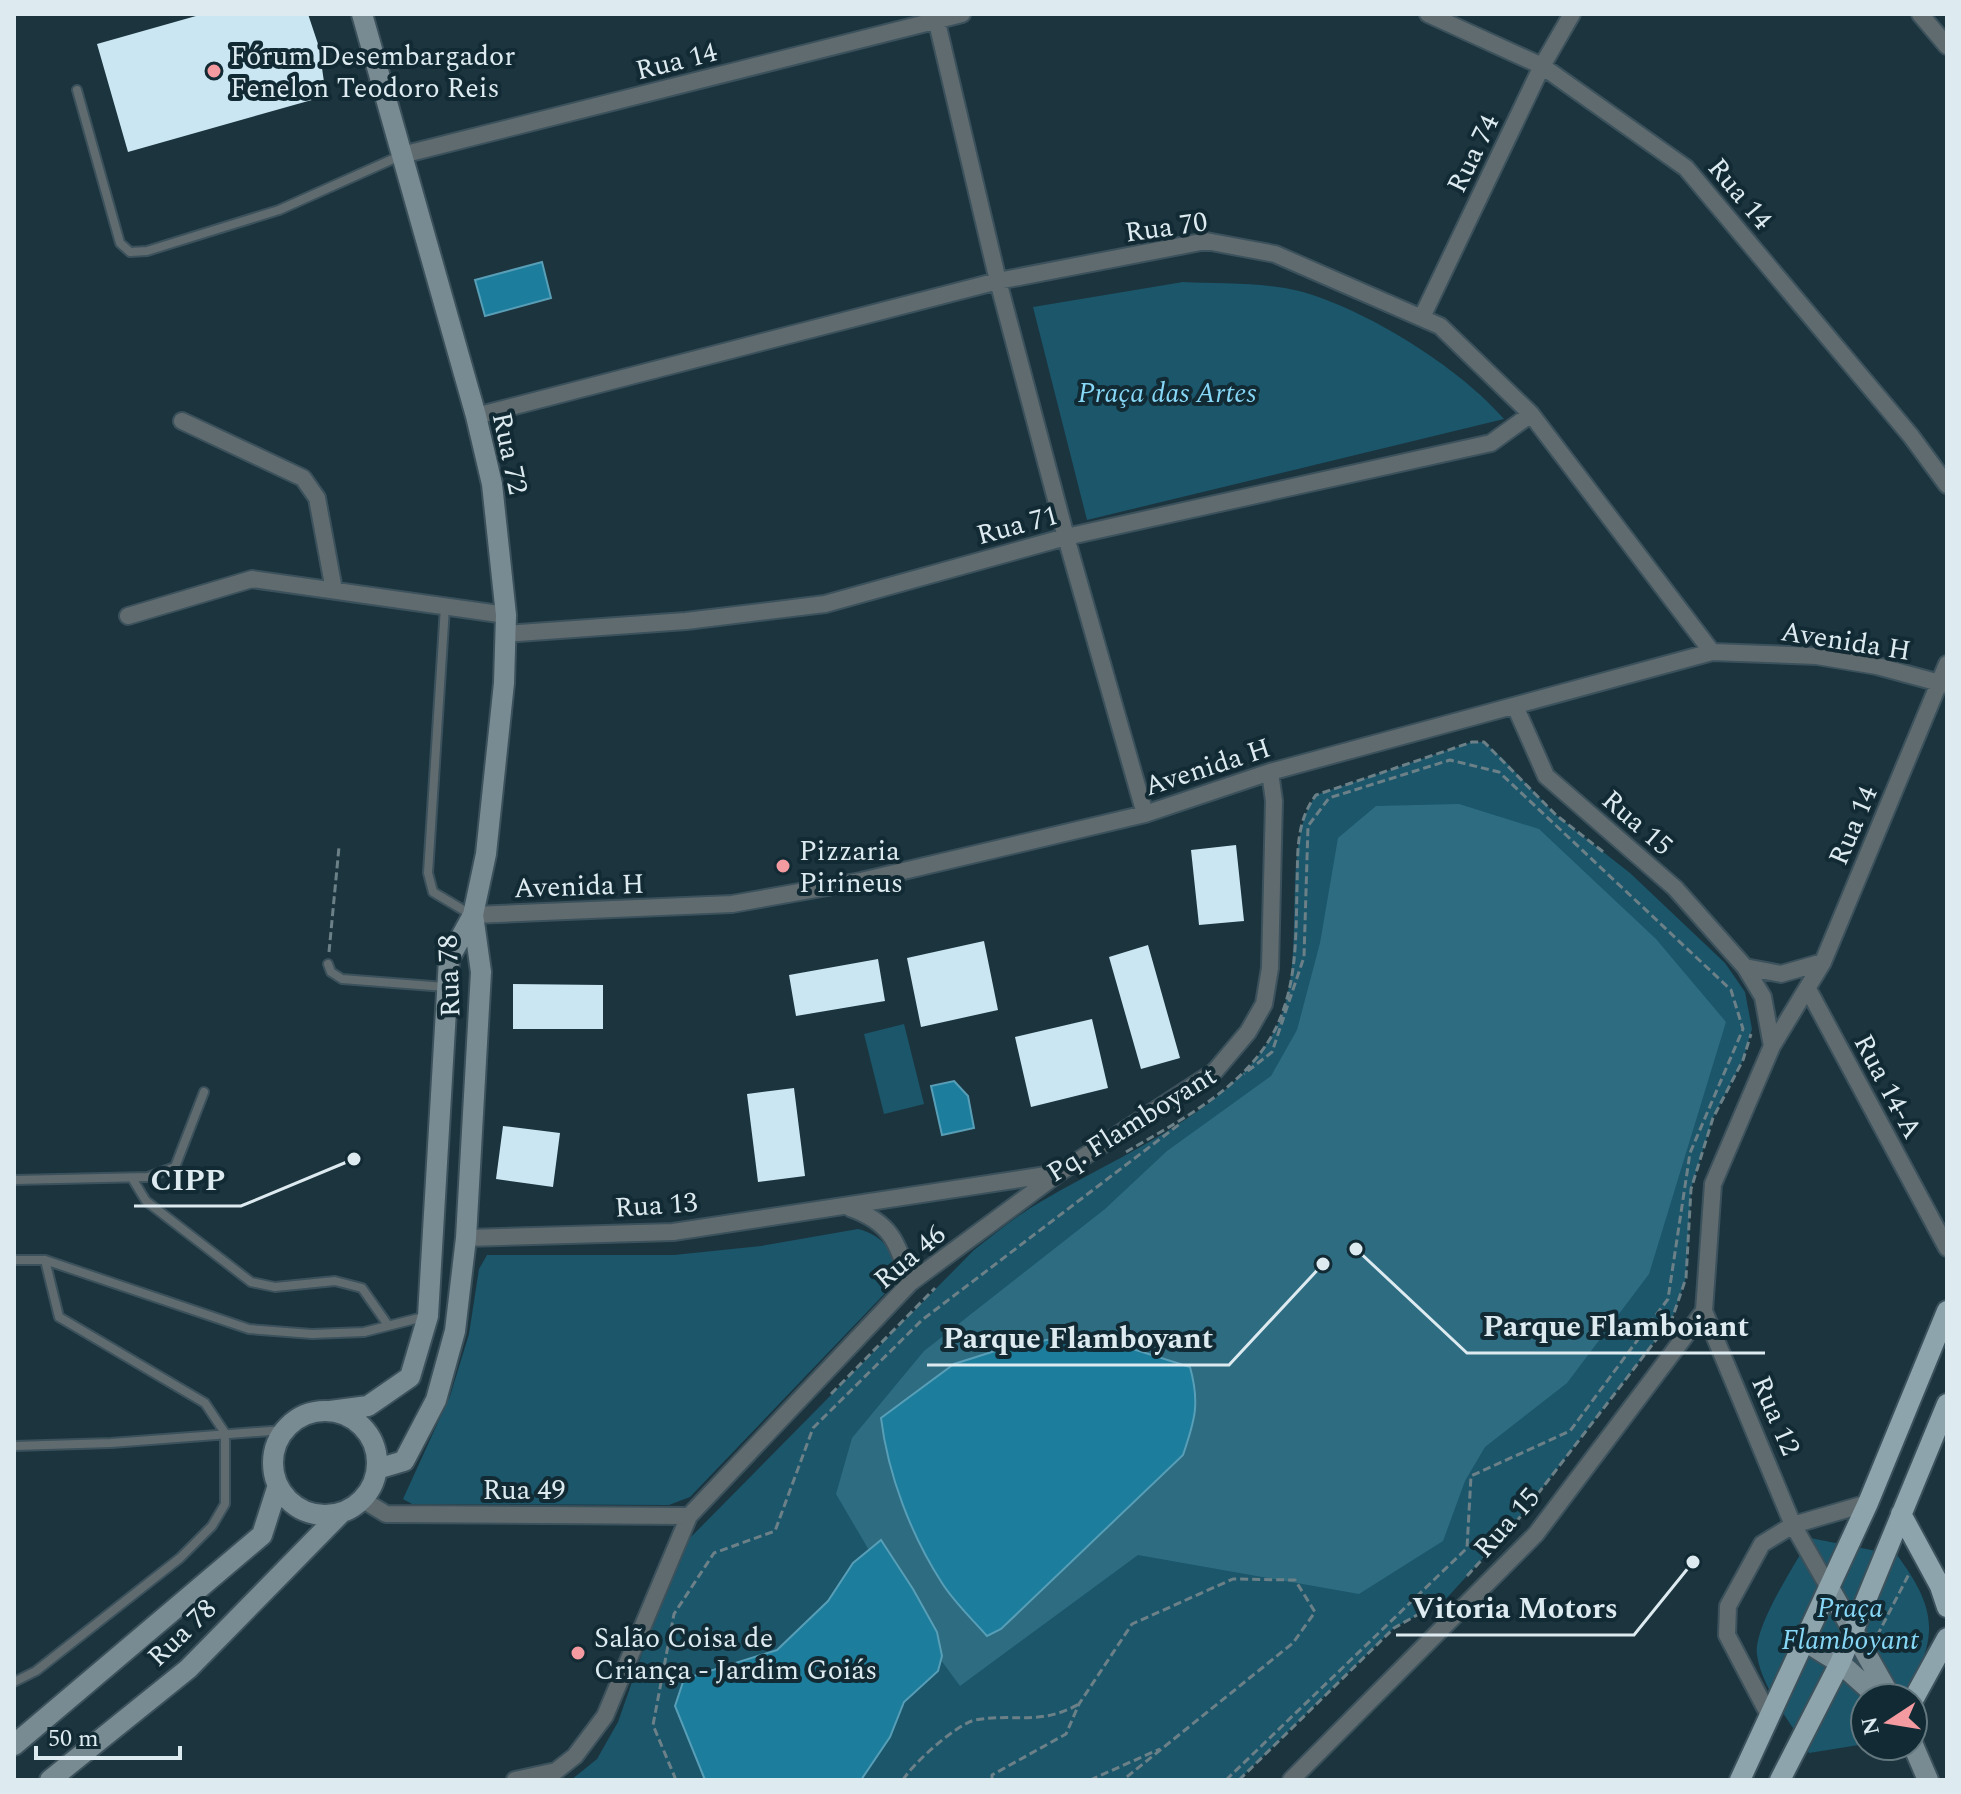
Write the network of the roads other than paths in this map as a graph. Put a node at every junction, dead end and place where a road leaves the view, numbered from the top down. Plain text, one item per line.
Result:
1 (362, 14) edge
2 (962, 14) edge
3 (1428, 14) edge
4 (1572, 14) edge
5 (1920, 14) edge
6 (936, 18) edge
7 (1947, 46) edge
8 (1542, 66) junction
9 (77, 90) dead end
10 (402, 155) junction
11 (998, 281) junction
12 (1422, 317) junction
13 (1531, 414) junction
14 (476, 416) junction
15 (182, 421) dead end
16 (1947, 485) edge
17 (1066, 537) junction
18 (334, 590) junction
19 (445, 606) junction
20 (128, 616) dead end
21 (505, 624) junction
22 (1712, 652) junction
23 (1947, 664) edge
24 (1943, 684) edge
25 (1515, 706) junction
26 (1270, 772) junction
27 (1145, 814) junction
28 (473, 915) junction
29 (1823, 962) junction
30 (328, 964) road end
31 (1745, 967) junction
32 (446, 987) junction
33 (1809, 991) junction
34 (1772, 1046) junction
35 (204, 1092) dead end
36 (1059, 1173) junction
37 (132, 1178) junction
38 (14, 1180) edge
39 (848, 1207) junction
40 (466, 1238) junction
41 (1947, 1248) edge
42 (14, 1260) edge
43 (45, 1260) junction
44 (910, 1283) junction
45 (1704, 1311) junction
46 (1947, 1311) edge
47 (428, 1316) junction
48 (388, 1325) junction
49 (1947, 1404) edge
50 (330, 1411) junction
51 (284, 1430) junction
52 (225, 1433) junction
53 (14, 1446) edge
54 (377, 1469) junction
55 (278, 1485) junction
56 (363, 1500) junction
57 (1868, 1503) junction
58 (341, 1513) junction
59 (1901, 1514) junction
60 (689, 1516) junction
61 (1793, 1525) junction
62 (1829, 1588) junction
63 (1947, 1607) edge
64 (1852, 1627) junction
65 (1947, 1638) edge
66 (1803, 1640) junction
67 (1840, 1663) junction
68 (14, 1682) edge
69 (1861, 1682) edge
70 (1882, 1682) edge
71 (1923, 1682) edge
72 (1769, 1715) junction
73 (14, 1745) edge
74 (50, 1780) edge
75 (515, 1780) edge
76 (1291, 1780) edge
77 (1740, 1780) edge
78 (1780, 1780) edge

1 - 10 main road, Rua 72
2 - 6 street, Rua 14
3 - 8 street, Rua 14
4 - 8 street, Rua 74
5 - 7 street
6 - 10 street, Rua 14
6 - 11 street
8 - 12 street, Rua 74
8 - 16 street, Rua 14
9 - 10 lane
10 - 14 main road, Rua 72
11 - 12 street, Rua 70
11 - 14 street, Rua 70
11 - 17 street
12 - 13 street, Rua 70
13 - 17 street, Rua 71
13 - 22 street, Rua 70
14 - 21 main road, Rua 72
15 - 18 street
17 - 21 street, Rua 71
17 - 27 street
18 - 19 street, Rua 71
18 - 20 street, Rua 71
19 - 21 street, Rua 71
19 - 28 lane
21 - 28 main road, Rua 72
22 - 24 street, Avenida H
22 - 25 street, Avenida H
23 - 24 street, Rua 14
24 - 29 street, Rua 14
25 - 26 street, Avenida H
25 - 31 street, Rua 15
26 - 27 street, Avenida H
26 - 36 street, Rua 46
27 - 28 street, Avenida H
28 - 32 main road, Rua 78
28 - 40 main road, Rua 78
29 - 31 street
29 - 33 street, Rua 14
30 - 32 lane
31 - 34 street, Rua 15
32 - 47 main road, Rua 78
33 - 34 street
33 - 41 street, Rua 14-A
34 - 45 street, Rua 12
35 - 37 lane
36 - 39 street, Rua 13
36 - 44 street, Rua 46
37 - 38 lane
37 - 48 lane
39 - 40 street, Rua 13
39 - 44 street
40 - 54 main road, Rua 78
42 - 43 lane
43 - 48 lane
43 - 52 lane
44 - 60 street, Rua 46
45 - 61 street, Rua 12
45 - 76 street, Rua 15
46 - 57 main road
47 - 48 lane
47 - 50 main road, Rua 78
49 - 59 main road
50 - 51 main road
50 - 54 main road
51 - 52 lane
51 - 55 main road
52 - 53 lane
52 - 68 lane
54 - 56 main road
55 - 58 main road
55 - 73 main road, Rua 78
56 - 58 main road
56 - 60 street, Rua 49
57 - 61 street
57 - 62 main road
58 - 74 main road, Rua 78
59 - 63 main road
59 - 64 main road
60 - 75 street, Rua 46
61 - 62 street, Rua 12
61 - 72 street
62 - 64 main road, Rua 12
62 - 66 main road
64 - 67 main road
64 - 70 main road, Rua 12
65 - 71 main road
66 - 67 main road
66 - 72 main road
67 - 69 main road
67 - 78 main road
72 - 77 main road

